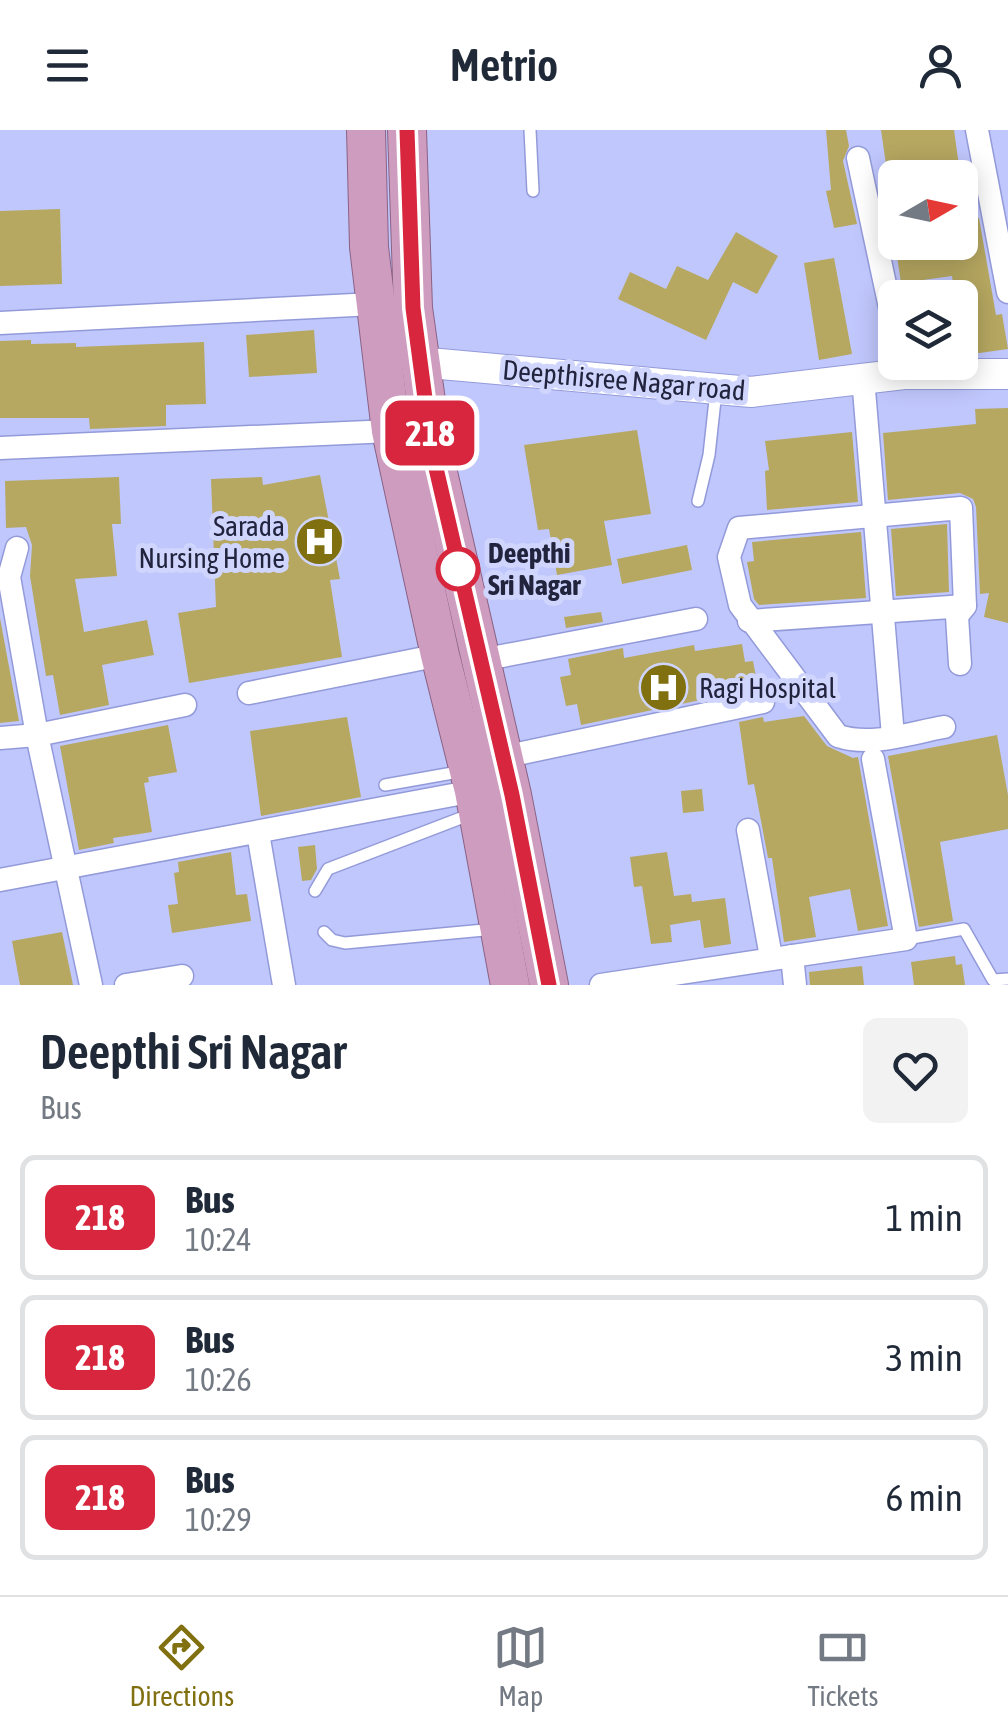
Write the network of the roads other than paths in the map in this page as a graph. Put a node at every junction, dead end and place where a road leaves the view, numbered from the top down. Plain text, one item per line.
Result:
1 (366, 130) edge
2 (407, 130) edge
3 (530, 130) edge
4 (977, 130) edge
5 (858, 158) dead end
6 (534, 192) dead end
7 (1004, 257) edge
8 (884, 280) edge
9 (1008, 292) edge
10 (374, 304) junction
11 (0, 322) edge
12 (418, 362) junction
13 (978, 372) edge
14 (878, 374) edge
15 (1008, 374) edge
16 (863, 378) junction
17 (718, 391) junction
18 (392, 432) junction
19 (0, 448) edge
20 (698, 501) dead end
21 (874, 515) junction
22 (16, 548) dead end
23 (5, 576) edge
24 (965, 606) junction
25 (882, 610) junction
26 (696, 619) dead end
27 (749, 621) junction
28 (440, 654) junction
29 (480, 660) junction
30 (960, 664) dead end
31 (249, 693) dead end
32 (762, 702) dead end
33 (185, 705) dead end
34 (944, 727) dead end
35 (37, 735) junction
36 (893, 736) junction
37 (0, 738) edge
38 (874, 759) dead end
39 (481, 782) junction
40 (384, 785) dead end
41 (748, 830) dead end
42 (258, 833) junction
43 (68, 869) junction
44 (0, 880) edge
45 (315, 891) dead end
46 (501, 928) junction
47 (324, 932) dead end
48 (906, 940) junction
49 (782, 957) junction
50 (182, 976) dead end
51 (1008, 979) edge
52 (638, 982) edge
53 (91, 985) edge
54 (126, 985) edge
55 (284, 985) edge
56 (510, 985) edge
57 (549, 985) edge
58 (601, 985) edge
59 (795, 985) edge

1 - 10 highway
2 - 12 highway
3 - 6 lane
4 - 7 street
5 - 8 street
7 - 9 street
10 - 11 street
10 - 18 highway
12 - 17 street, Deepthisree Nagar road
12 - 29 highway
13 - 15 street, Deepthisree Nagar road
14 - 16 street, Deepthisree Nagar road
16 - 17 street, Deepthisree Nagar road
16 - 21 street
17 - 20 lane
18 - 19 street
18 - 28 highway
21 - 24 street
21 - 25 street
21 - 27 street
22 - 23 street
23 - 35 street
24 - 25 street
24 - 30 street
25 - 27 street
25 - 36 street
26 - 29 street
27 - 36 street
28 - 31 street
28 - 39 highway
29 - 39 highway
32 - 39 street
33 - 35 street
34 - 36 street
35 - 37 street
35 - 43 street
38 - 48 street
39 - 40 lane
39 - 42 street
39 - 45 lane
39 - 46 highway
39 - 57 highway
41 - 49 street
42 - 43 street
42 - 55 street
43 - 44 street
43 - 53 street
46 - 47 lane
46 - 56 highway
48 - 49 street
48 - 51 lane
49 - 52 street
49 - 59 street
50 - 54 street
52 - 58 street

